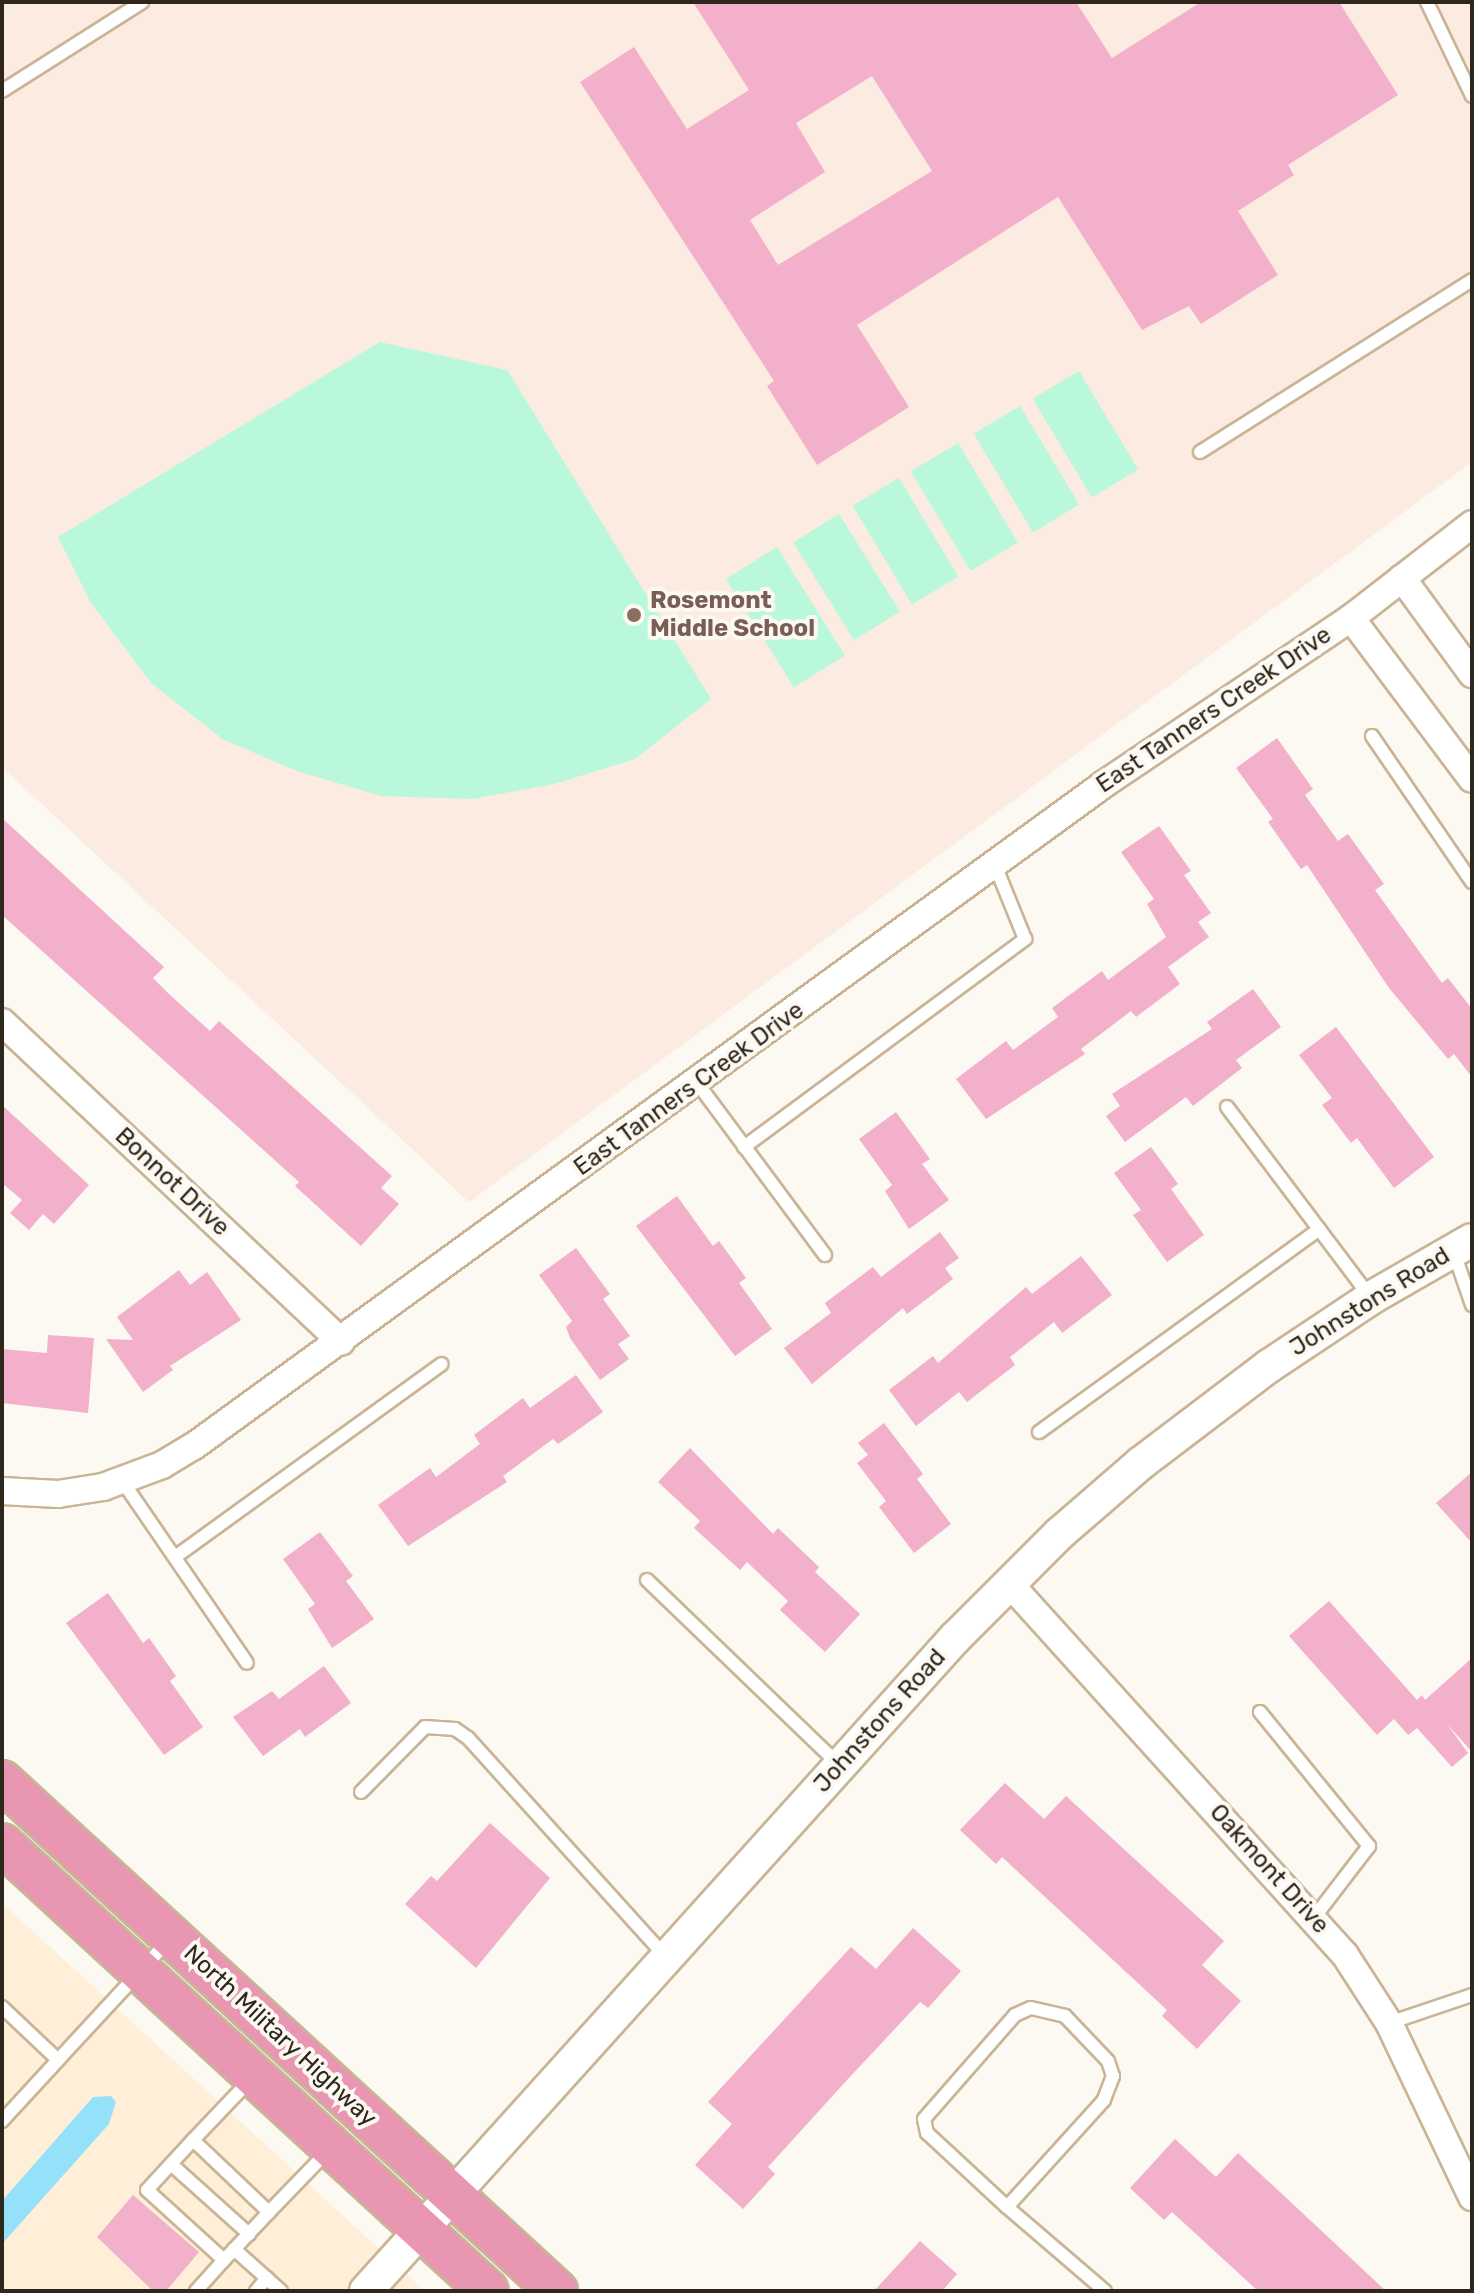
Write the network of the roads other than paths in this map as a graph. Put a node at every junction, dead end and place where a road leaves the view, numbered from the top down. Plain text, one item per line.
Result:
1 (142, 2) edge
2 (1427, 2) edge
3 (2, 91) edge
4 (1472, 96) edge
5 (1472, 280) edge
6 (1200, 452) dead end
7 (1472, 524) edge
8 (1402, 578) junction
9 (1351, 618) junction
10 (1472, 674) edge
11 (1372, 736) dead end
12 (1472, 779) edge
13 (995, 865) junction
14 (1472, 882) edge
15 (2, 1022) edge
16 (698, 1084) junction
17 (1227, 1107) dead end
18 (744, 1147) junction
19 (1319, 1229) junction
20 (1463, 1245) edge
21 (825, 1255) dead end
22 (1371, 1298) junction
23 (1472, 1305) edge
24 (341, 1342) junction
25 (442, 1364) dead end
26 (1039, 1432) dead end
27 (123, 1482) junction
28 (2, 1491) edge
29 (175, 1557) junction
30 (647, 1580) dead end
31 (1008, 1582) junction
32 (247, 1663) dead end
33 (1260, 1712) dead end
34 (840, 1766) junction
35 (2, 1781) edge
36 (361, 1792) dead end
37 (2, 1844) edge
38 (1313, 1919) junction
39 (172, 1937) junction
40 (665, 1956) junction
41 (137, 1972) junction
42 (1472, 1995) edge
43 (2, 2007) edge
44 (1389, 2023) junction
45 (58, 2060) junction
46 (253, 2076) junction
47 (2, 2121) edge
48 (193, 2140) junction
49 (332, 2147) junction
50 (171, 2164) junction
51 (452, 2194) junction
52 (1472, 2197) edge
53 (1007, 2207) junction
54 (269, 2212) junction
55 (421, 2229) junction
56 (249, 2234) junction
57 (234, 2249) junction
58 (224, 2260) junction
59 (267, 2278) junction
60 (196, 2291) edge
61 (256, 2291) edge
62 (281, 2291) edge
63 (366, 2291) edge
64 (488, 2291) edge
65 (557, 2291) edge
66 (1105, 2291) edge

1 - 3 lane
2 - 4 lane
5 - 6 lane
7 - 8 street, East Tanners Creek Drive
8 - 9 street, East Tanners Creek Drive
8 - 10 street
9 - 12 street
9 - 13 street, East Tanners Creek Drive
11 - 14 lane
13 - 16 street, East Tanners Creek Drive
13 - 18 lane
15 - 24 street, Bonnot Drive
16 - 18 lane
16 - 24 street, East Tanners Creek Drive
17 - 19 lane
18 - 21 lane
19 - 22 lane
19 - 26 lane
20 - 22 street, Johnstons Road
20 - 23 lane
22 - 31 street, Johnstons Road
24 - 27 street, East Tanners Creek Drive
25 - 29 lane
27 - 28 street, East Tanners Creek Drive
27 - 29 lane
29 - 32 lane
30 - 34 lane
31 - 34 street, Johnstons Road
31 - 38 street, Oakmont Drive
33 - 38 lane
34 - 40 street, Johnstons Road
35 - 39 main road, North Military Highway
36 - 40 lane
37 - 41 main road, North Military Highway
38 - 44 street, Oakmont Drive
39 - 41 lane
39 - 51 main road, North Military Highway
40 - 51 street, Johnstons Road
41 - 45 lane
41 - 46 main road, North Military Highway
42 - 44 lane
43 - 45 lane
44 - 52 street, Oakmont Drive
45 - 47 lane
46 - 48 lane
46 - 49 main road, North Military Highway
48 - 50 lane
48 - 54 lane
49 - 54 lane
49 - 55 main road, North Military Highway
50 - 56 lane
50 - 58 lane
51 - 55 street, Johnstons Road
51 - 65 main road, North Military Highway
53 - 53 lane
53 - 66 lane
54 - 56 lane
55 - 63 street, Johnstons Road
55 - 64 main road, North Military Highway
56 - 57 lane
57 - 58 lane
57 - 59 lane
58 - 60 lane
59 - 61 lane
59 - 62 lane

